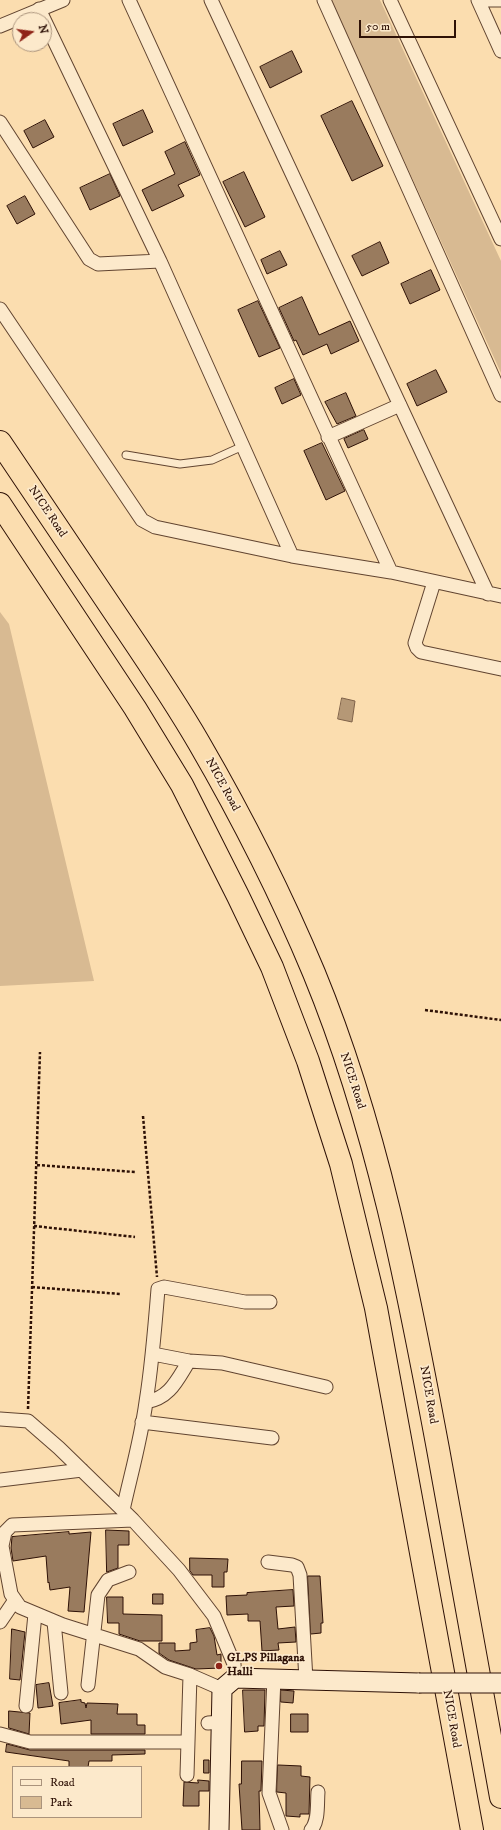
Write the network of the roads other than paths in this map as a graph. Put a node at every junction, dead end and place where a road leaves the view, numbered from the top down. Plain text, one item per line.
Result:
1 (63, 0) edge
2 (129, 0) edge
3 (211, 0) edge
4 (324, 0) edge
5 (390, 0) edge
6 (478, 0) edge
7 (501, 0) edge
8 (39, 9) junction
9 (0, 26) edge
10 (501, 51) edge
11 (0, 122) edge
12 (501, 240) edge
13 (160, 261) junction
14 (0, 309) edge
15 (501, 395) edge
16 (400, 405) junction
17 (328, 437) junction
18 (0, 442) edge
19 (243, 446) junction
20 (126, 455) dead end
21 (0, 504) edge
22 (292, 556) junction
23 (391, 572) junction
24 (434, 582) junction
25 (488, 594) junction
26 (501, 596) edge
27 (501, 669) edge
28 (270, 1302) dead end
29 (152, 1354) junction
30 (189, 1361) junction
31 (326, 1387) dead end
32 (146, 1402) junction
33 (0, 1419) edge
34 (142, 1422) junction
35 (272, 1438) dead end
36 (82, 1470) junction
37 (0, 1480) edge
38 (123, 1510) junction
39 (133, 1520) junction
40 (1, 1546) edge
41 (268, 1562) dead end
42 (129, 1572) dead end
43 (15, 1600) junction
44 (35, 1614) junction
45 (0, 1622) edge
46 (54, 1622) junction
47 (94, 1635) junction
48 (190, 1675) junction
49 (274, 1678) junction
50 (306, 1680) junction
51 (501, 1683) edge
52 (229, 1684) junction
53 (88, 1685) dead end
54 (61, 1693) dead end
55 (26, 1706) dead end
56 (487, 1721) junction
57 (0, 1734) edge
58 (188, 1742) junction
59 (501, 1756) edge
60 (187, 1775) dead end
61 (318, 1792) dead end
62 (501, 1797) edge
63 (285, 1829) edge
64 (220, 1830) edge
65 (311, 1830) edge
66 (472, 1830) edge

1 - 8 street
2 - 17 street
3 - 16 street
4 - 15 street
5 - 12 street
6 - 7 street
6 - 10 street
8 - 9 street
8 - 13 street
11 - 13 street
13 - 19 street
14 - 22 street
16 - 17 street
16 - 25 street
17 - 23 street
18 - 56 highway, NICE Road
19 - 20 lane
19 - 22 street
21 - 66 highway, NICE Road
22 - 23 street
23 - 24 street
24 - 25 street
24 - 27 street
25 - 26 street
28 - 29 street
29 - 30 street
29 - 32 street
30 - 31 street
30 - 32 street
32 - 34 street
33 - 36 street
34 - 35 street
34 - 38 street
36 - 37 street
36 - 38 street
38 - 39 street
39 - 40 street
39 - 52 street
40 - 43 street
41 - 50 street
42 - 47 street
43 - 44 street
43 - 45 street
44 - 46 street
44 - 55 street
46 - 47 street
46 - 54 street
47 - 48 street
47 - 53 street
48 - 52 street
48 - 58 street
49 - 50 street
49 - 52 street
49 - 63 street
50 - 51 street, bridge
52 - 64 street
56 - 59 highway
56 - 62 highway, NICE Road
57 - 58 street
58 - 60 street
61 - 65 street

